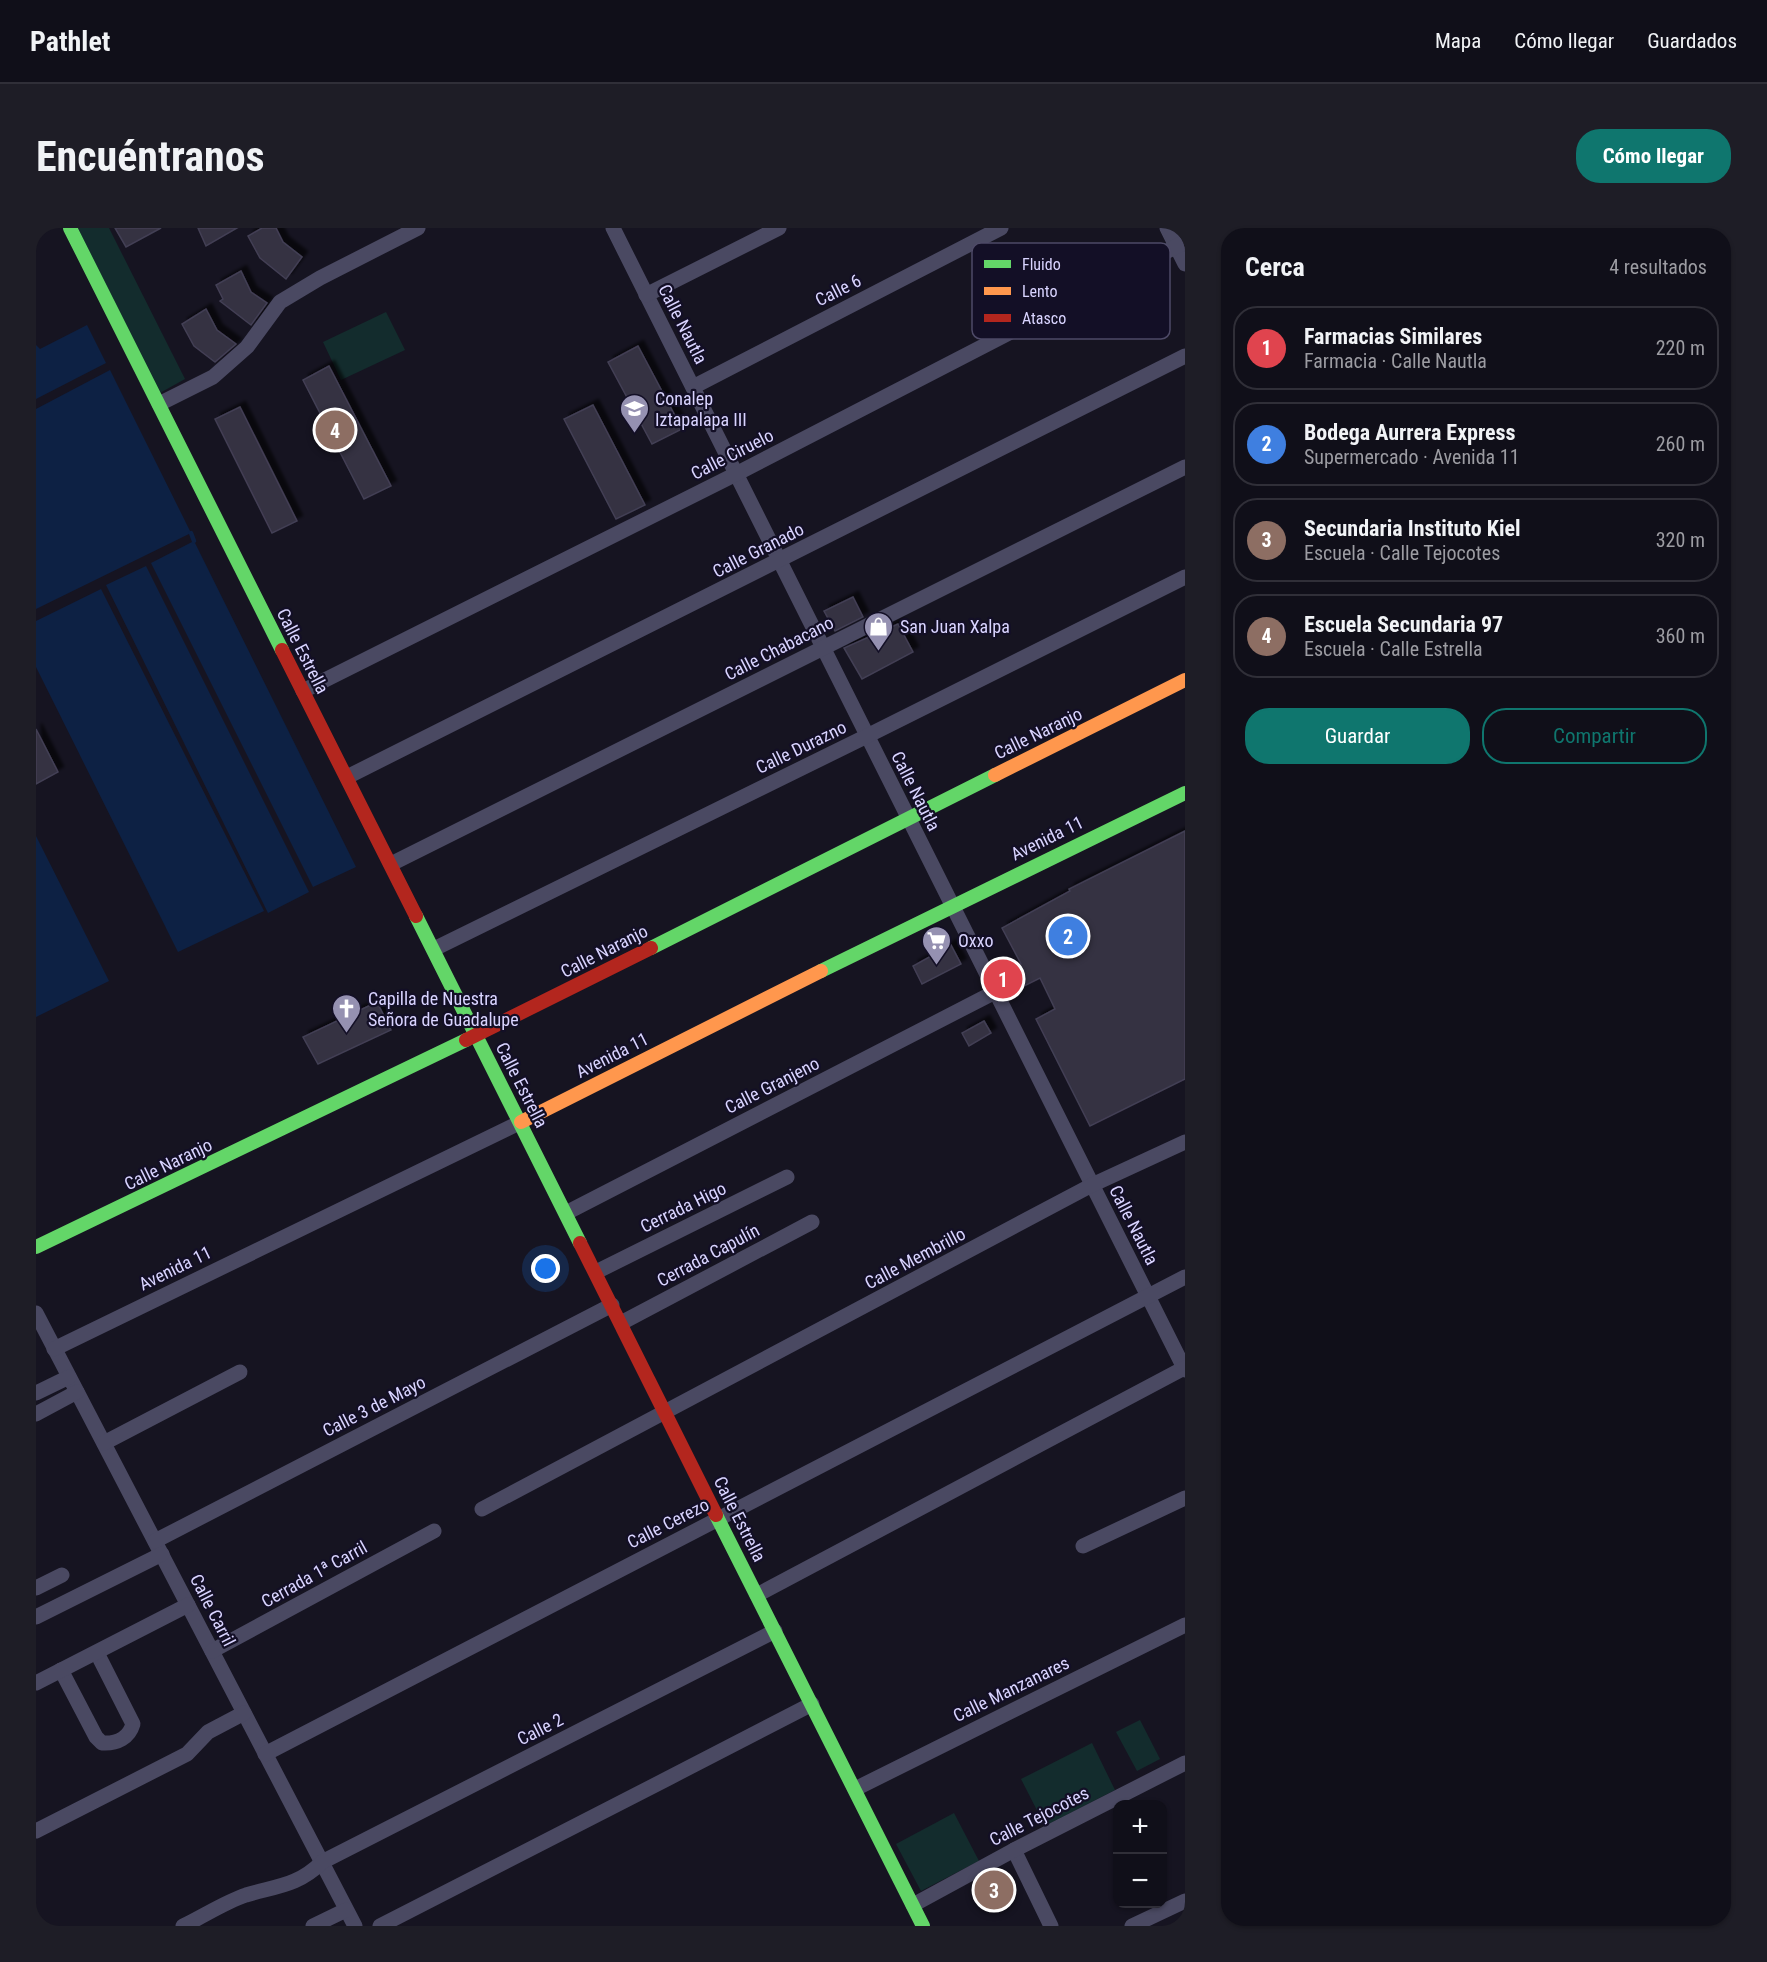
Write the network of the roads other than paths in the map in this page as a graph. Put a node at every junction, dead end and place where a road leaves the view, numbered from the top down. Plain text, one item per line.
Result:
1 (70, 228) edge
2 (418, 228) edge
3 (613, 228) edge
4 (779, 228) edge
5 (1001, 228) edge
6 (1167, 228) edge
7 (1181, 244) edge
8 (1185, 264) edge
9 (646, 295) junction
10 (997, 339) edge
11 (1185, 356) edge
12 (693, 387) junction
13 (159, 404) junction
14 (1185, 466) edge
15 (736, 474) junction
16 (780, 561) junction
17 (1185, 577) edge
18 (823, 648) junction
19 (1185, 680) edge
20 (303, 691) junction
21 (867, 736) junction
22 (347, 777) junction
23 (1185, 793) edge
24 (908, 818) junction
25 (391, 864) junction
26 (952, 906) junction
27 (434, 949) junction
28 (995, 992) junction
29 (477, 1035) junction
30 (521, 1122) junction
31 (1185, 1142) edge
32 (787, 1177) dead end
33 (1092, 1185) junction
34 (566, 1213) junction
35 (812, 1222) dead end
36 (36, 1247) edge
37 (596, 1272) junction
38 (1185, 1277) edge
39 (1147, 1295) junction
40 (612, 1305) junction
41 (36, 1313) edge
42 (621, 1323) junction
43 (54, 1349) junction
44 (1184, 1369) edge
45 (240, 1372) dead end
46 (69, 1377) junction
47 (77, 1392) junction
48 (36, 1393) edge
49 (666, 1412) junction
50 (36, 1414) edge
51 (104, 1443) junction
52 (1185, 1498) edge
53 (482, 1509) dead end
54 (719, 1518) junction
55 (434, 1531) dead end
56 (1083, 1546) dead end
57 (158, 1548) junction
58 (62, 1575) dead end
59 (36, 1588) edge
60 (758, 1595) junction
61 (188, 1605) junction
62 (36, 1617) edge
63 (1185, 1625) edge
64 (776, 1631) junction
65 (212, 1652) junction
66 (97, 1653) junction
67 (61, 1670) junction
68 (36, 1683) edge
69 (812, 1704) junction
70 (244, 1713) junction
71 (265, 1754) junction
72 (1185, 1763) edge
73 (855, 1788) junction
74 (36, 1831) edge
75 (1014, 1850) junction
76 (322, 1862) junction
77 (1185, 1900) edge
78 (916, 1919) edge
79 (351, 1921) edge
80 (183, 1926) edge
81 (313, 1926) edge
82 (380, 1926) edge
83 (1051, 1926) edge
84 (1132, 1926) edge

1 - 13 street, Calle Estrella
2 - 13 street
3 - 9 street, Calle Nautla
4 - 9 street
5 - 12 street, Calle 6
6 - 7 street
7 - 8 street
9 - 12 street, Calle Nautla
10 - 15 street, Calle Ciruelo
11 - 16 street, Calle Granado
12 - 15 street, Calle Nautla
13 - 20 street, Calle Estrella
14 - 18 street, Calle Chabacano
15 - 16 street, Calle Nautla
15 - 20 street, Calle Ciruelo
16 - 18 street, Calle Nautla
16 - 22 street, Calle Granado
17 - 21 street, Calle Durazno
18 - 21 street, Calle Nautla
18 - 25 street, Calle Chabacano
19 - 24 street, Calle Naranjo
20 - 22 street, Calle Estrella
21 - 24 street, Calle Nautla
21 - 27 street, Calle Durazno
22 - 25 street, Calle Estrella
23 - 26 street, Avenida 11
24 - 26 street, Calle Nautla
24 - 29 street, Calle Naranjo
25 - 27 street, Calle Estrella
26 - 28 street, Calle Nautla
26 - 30 street, Avenida 11
27 - 29 street, Calle Estrella
28 - 33 street, Calle Nautla
28 - 34 street, Calle Granjeno
29 - 30 street, Calle Estrella
29 - 36 street, Calle Naranjo
30 - 34 street, Calle Estrella
30 - 43 street, Avenida 11
31 - 33 street, Calle Membrillo
32 - 37 street, Cerrada Higo
33 - 39 street, Calle Nautla
33 - 49 street, Calle Membrillo
34 - 37 street, Calle Estrella
35 - 42 street, Cerrada Capulín
37 - 40 street, Calle Estrella
38 - 39 street, Calle Cerezo
39 - 44 street, Calle Nautla
39 - 54 street, Calle Cerezo
40 - 42 street, Calle Estrella
40 - 57 street, Calle 3 de Mayo
41 - 43 street, Calle Carril
42 - 49 street, Calle Estrella
43 - 46 street, Calle Carril
44 - 60 street
45 - 51 street
46 - 47 street, Calle Carril
46 - 48 street
47 - 50 street
47 - 51 street, Calle Carril
49 - 53 street, Calle Membrillo
49 - 54 street, Calle Estrella
51 - 57 street, Calle Carril
52 - 56 street
54 - 60 street, Calle Estrella
54 - 71 street, Calle Cerezo
55 - 65 street, Cerrada 1ª Carril
57 - 61 street, Calle Carril
57 - 62 street, Calle 3 de Mayo
58 - 59 street
60 - 64 street, Calle Estrella
61 - 65 street, Calle Carril
61 - 66 street
63 - 73 street, Calle Manzanares
64 - 69 street, Calle Estrella
64 - 76 street, Calle 2
65 - 70 street, Calle Carril
66 - 67 street
66 - 67 street
67 - 68 street
69 - 73 street, Calle Estrella
69 - 82 street
70 - 71 street, Calle Carril
70 - 74 street
71 - 76 street, Calle Carril
72 - 75 street, Calle Tejocotes
73 - 78 street, Calle Estrella
75 - 78 street, Calle Tejocotes
75 - 83 street
76 - 79 street, Calle Carril
76 - 80 street, Calle 2
77 - 84 street
79 - 81 street

